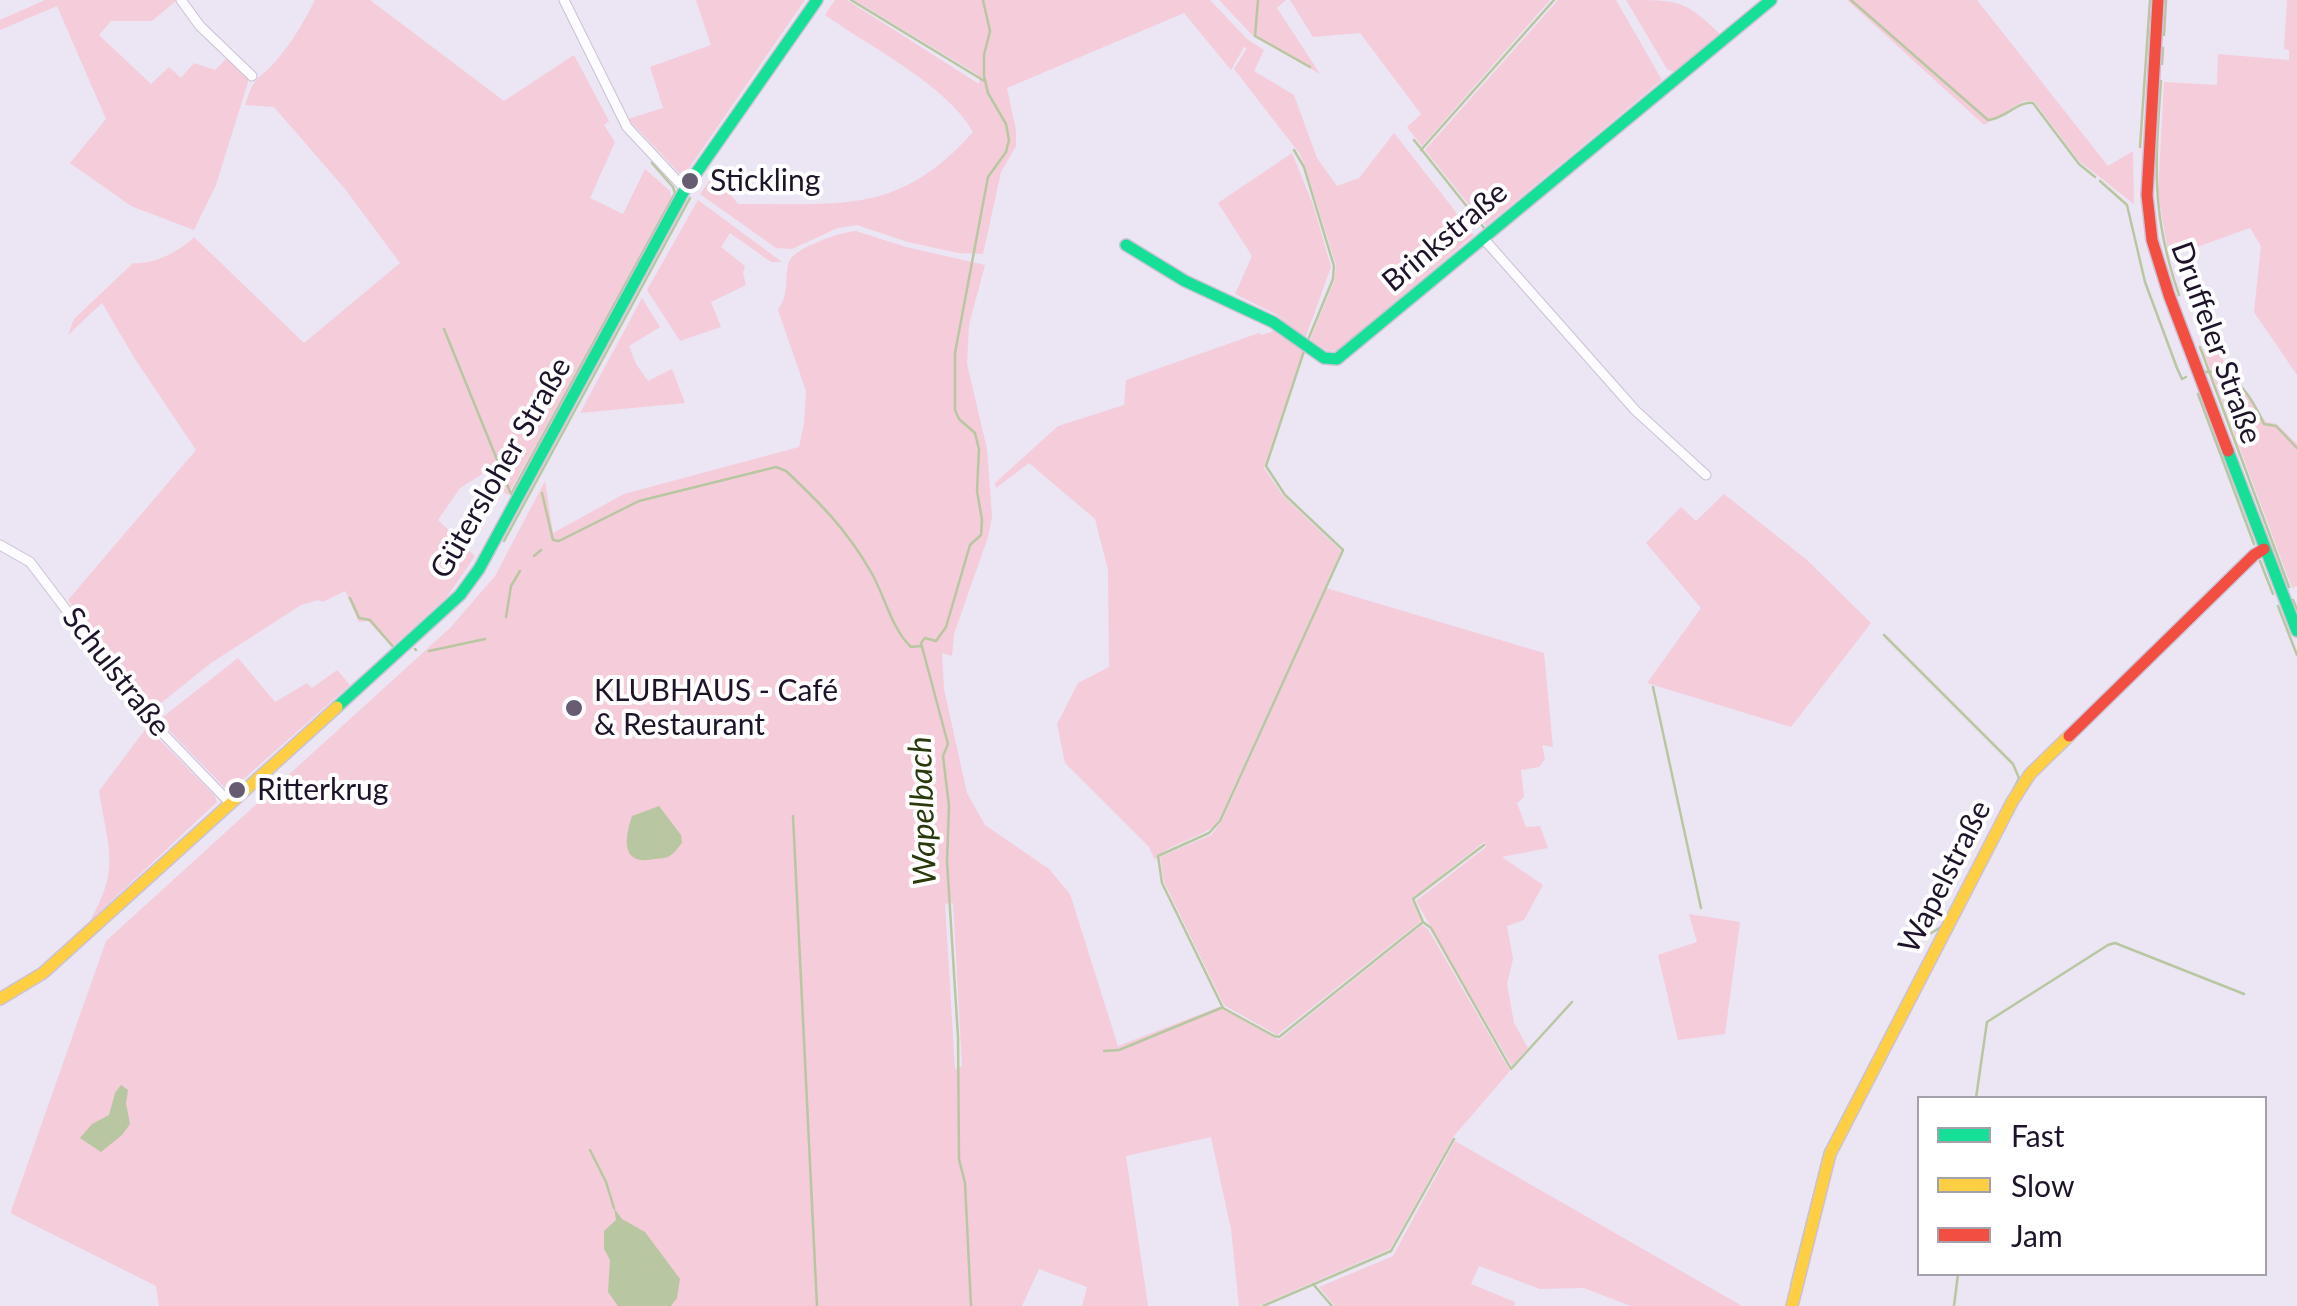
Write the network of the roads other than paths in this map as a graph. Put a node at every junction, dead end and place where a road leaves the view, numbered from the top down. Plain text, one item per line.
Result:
1 (181, 0) edge
2 (564, 0) edge
3 (817, 0) edge
4 (1771, 0) edge
5 (2158, 0) edge
6 (252, 76) dead end
7 (685, 188) junction
8 (1483, 238) junction
9 (1126, 245) dead end
10 (1706, 476) dead end
11 (0, 545) edge
12 (2264, 549) junction
13 (2297, 631) edge
14 (230, 804) junction
15 (0, 999) edge
16 (1792, 1306) edge

1 - 6 street
2 - 7 street
3 - 7 street, Gütersloher Straße
4 - 8 street, Brinkstraße
5 - 12 street, Druffeler Straße
7 - 14 street, Gütersloher Straße
8 - 9 street, Brinkstraße
8 - 10 street
11 - 14 street, Schulstraße
12 - 13 street, Druffeler Straße
12 - 16 street, Wapelstraße
14 - 15 street, Gütersloher Straße

